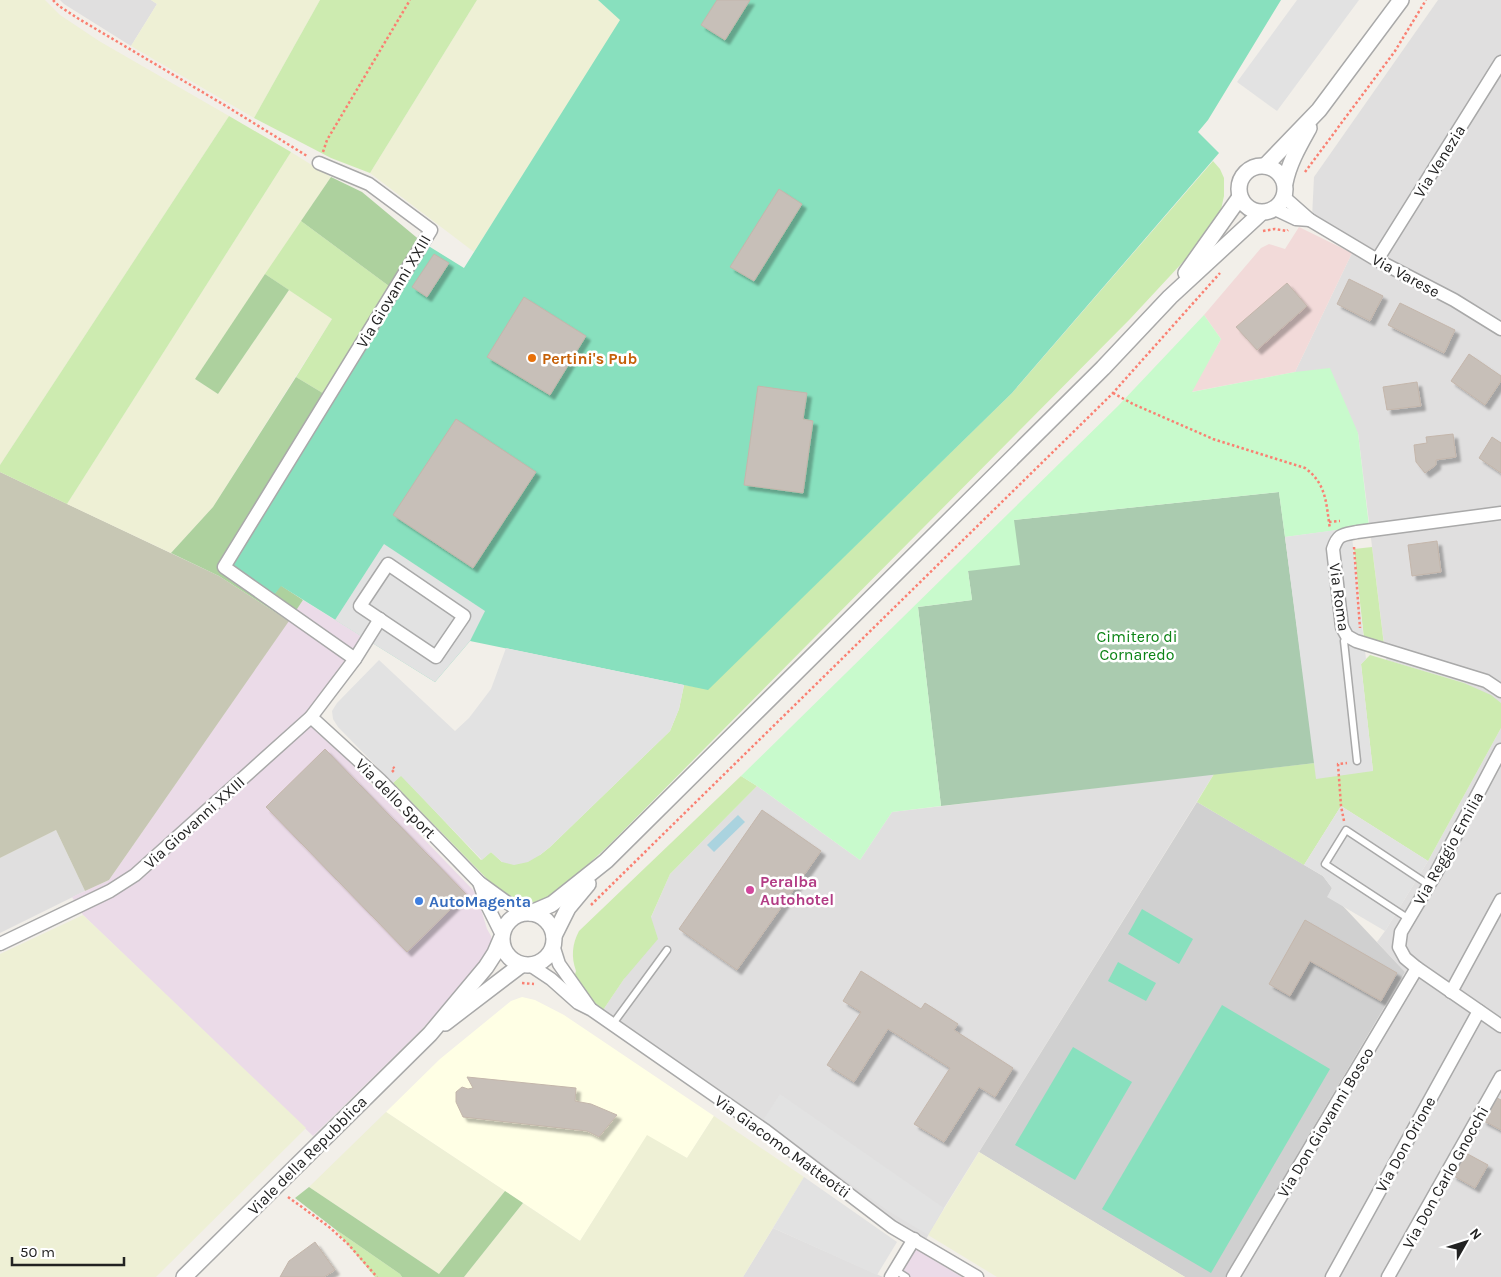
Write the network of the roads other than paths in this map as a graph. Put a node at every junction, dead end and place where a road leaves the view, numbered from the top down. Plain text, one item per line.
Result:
1 (1401, 0) edge
2 (1501, 62) edge
3 (1319, 110) junction
4 (319, 163) road end
5 (1265, 166) junction
6 (1285, 190) junction
7 (1240, 197) junction
8 (1268, 211) junction
9 (1310, 220) junction
10 (1377, 260) junction
11 (1170, 297) junction
12 (1501, 329) edge
13 (1501, 513) edge
14 (380, 619) junction
15 (1347, 636) junction
16 (355, 659) junction
17 (1501, 691) edge
18 (311, 718) junction
19 (1501, 750) edge
20 (1358, 761) road end
21 (606, 861) junction
22 (479, 882) junction
23 (1429, 886) junction
24 (1501, 900) edge
25 (527, 913) junction
26 (1409, 919) junction
27 (502, 937) junction
28 (553, 941) junction
29 (0, 944) edge
30 (667, 950) dead end
31 (525, 965) junction
32 (1417, 968) junction
33 (1451, 992) junction
34 (592, 1010) junction
35 (1479, 1011) junction
36 (612, 1025) junction
37 (1501, 1026) edge
38 (430, 1034) junction
39 (1501, 1077) edge
40 (914, 1239) junction
41 (897, 1275) edge
42 (184, 1277) edge
43 (977, 1277) edge
44 (1233, 1277) edge
45 (1332, 1277) edge
46 (1388, 1277) edge

1 - 3 street
2 - 10 street, Via Venezia
3 - 5 street
3 - 6 street
4 - 16 street, Via Giovanni XXIII
5 - 6 street
5 - 7 street
6 - 8 street
6 - 9 street, Via Varese
7 - 8 street
7 - 11 street
8 - 9 street, Via Varese
8 - 11 street
9 - 10 street, Via Varese
10 - 12 street, Via Varese
11 - 21 street
13 - 15 street, Via Roma
14 - 14 street
14 - 16 street, Via Giovanni XXIII
15 - 17 street
15 - 20 lane, Via Roma
16 - 18 street, Via Giovanni XXIII
18 - 22 street, Via dello Sport
18 - 29 street, Via Giovanni XXIII
19 - 23 street, Via Reggio Emilia
21 - 25 street
21 - 28 street
22 - 25 street, Via dello Sport
22 - 27 street, Via dello Sport
23 - 26 street, Via Reggio Emilia
23 - 26 lane
24 - 33 street
25 - 27 street
25 - 28 street
26 - 32 street, Via Reggio Emilia
27 - 31 street
27 - 38 street, Viale della Repubblica
28 - 31 street
28 - 34 street, Via Giacomo Matteotti
30 - 36 lane
31 - 34 street, Via Giacomo Matteotti
31 - 38 street, Viale della Repubblica
32 - 33 street
32 - 44 street, Via Don Giovanni Bosco
33 - 35 street
34 - 36 street, Via Giacomo Matteotti
35 - 37 street
35 - 45 street, Via Don Orione
36 - 40 street, Via Giacomo Matteotti
38 - 42 street, Viale della Repubblica
39 - 46 street, Via Don Carlo Gnocchi
40 - 41 street
40 - 43 street, Via Giacomo Matteotti

